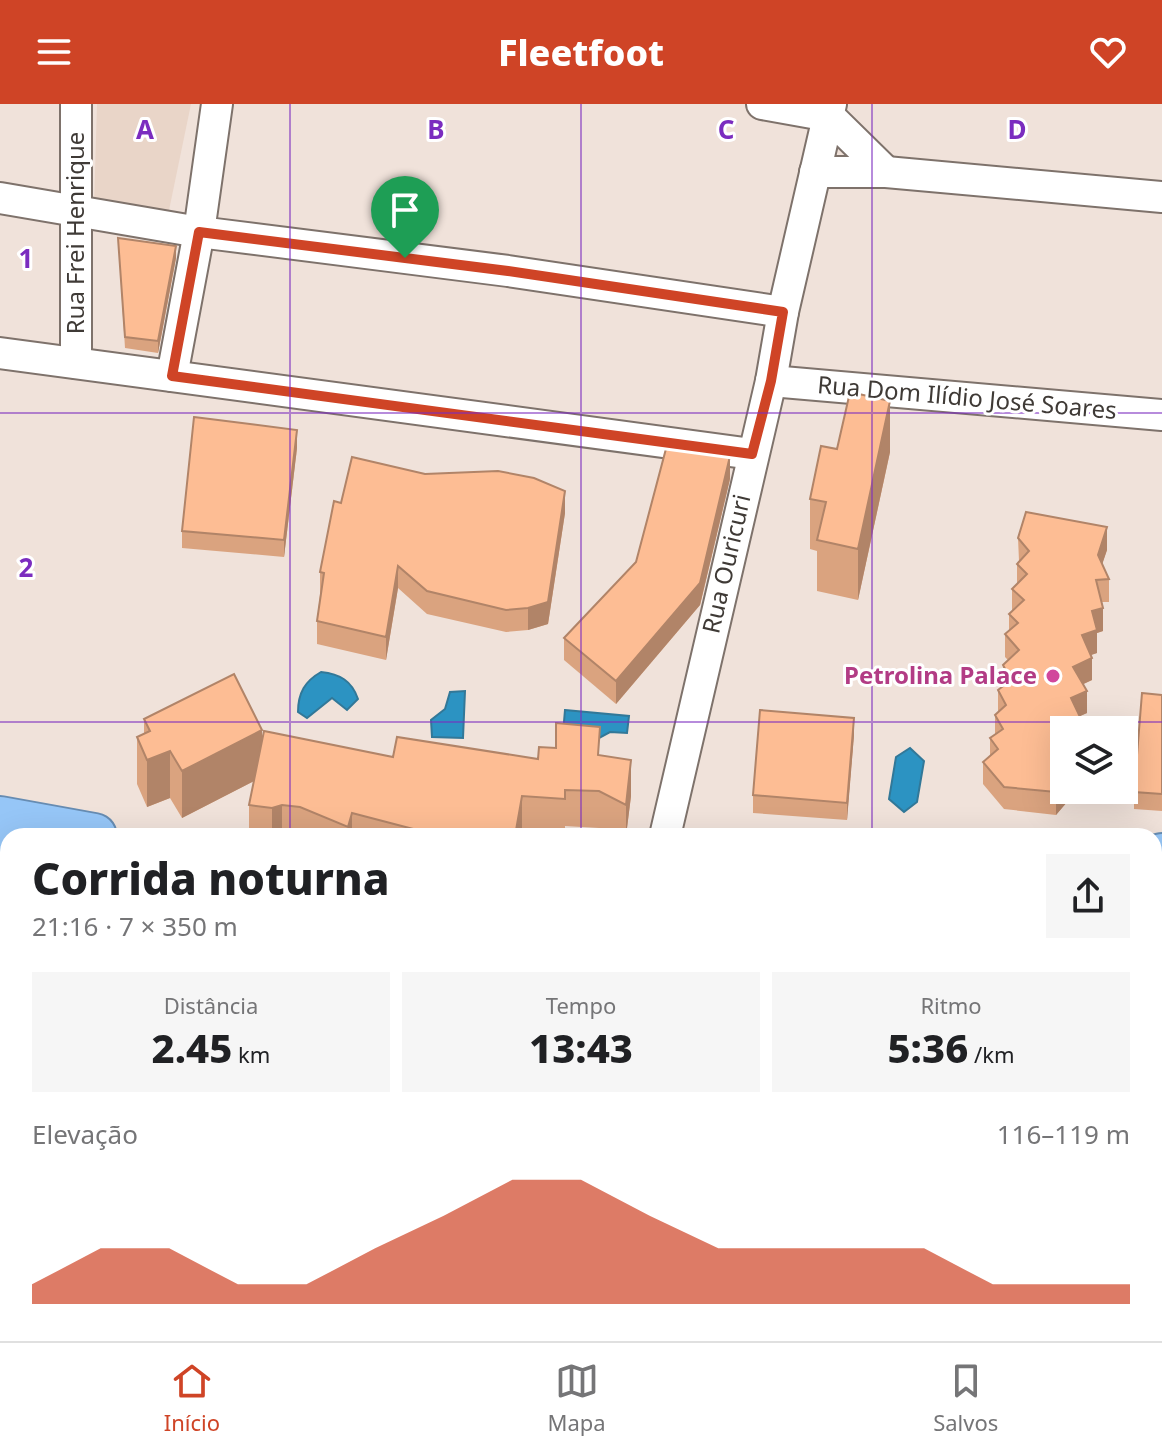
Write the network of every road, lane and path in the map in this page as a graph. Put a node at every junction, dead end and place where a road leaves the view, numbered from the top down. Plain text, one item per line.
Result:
1 (76, 104) edge
2 (217, 104) edge
3 (762, 104) edge
4 (830, 110) edge
5 (815, 172) junction
6 (886, 172) junction
7 (1162, 197) edge
8 (0, 198) edge
9 (75, 212) junction
10 (199, 232) junction
11 (783, 312) junction
12 (0, 353) edge
13 (76, 363) junction
14 (172, 376) junction
15 (771, 381) junction
16 (1162, 415) edge
17 (752, 454) junction
18 (0, 819) edge
19 (50, 828) edge
20 (667, 828) edge

1 - 9 street, Rua Frei Henrique
2 - 10 street
3 - 4 street
4 - 5 street, Rua Ouricuri
4 - 6 street
5 - 6 street
5 - 11 street, Rua Ouricuri
6 - 7 street
8 - 9 street
9 - 10 street
9 - 13 street, Rua Frei Henrique
10 - 11 street
10 - 14 street
11 - 15 street, Rua Ouricuri
12 - 13 street
13 - 14 street
14 - 17 street
15 - 16 street, Rua Dom Ilídio José Soares
15 - 17 street, Rua Ouricuri
17 - 20 street, Rua Ouricuri
18 - 19 highway

